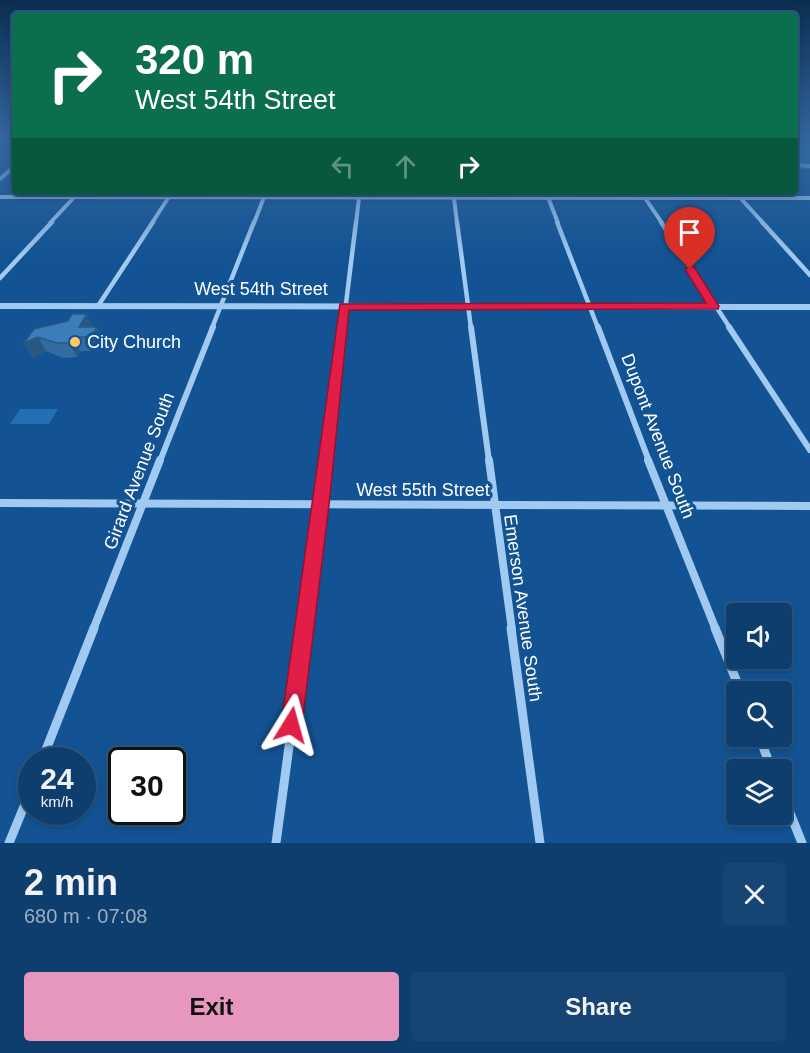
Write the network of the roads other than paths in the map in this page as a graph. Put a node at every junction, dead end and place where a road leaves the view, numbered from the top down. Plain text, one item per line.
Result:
1 (170, 195) edge
2 (265, 195) edge
3 (547, 195) edge
4 (738, 195) edge
5 (0, 197) edge
6 (74, 197) junction
7 (169, 198) junction
8 (359, 198) junction
9 (454, 198) junction
10 (645, 198) junction
11 (741, 198) junction
12 (810, 198) edge
13 (810, 275) edge
14 (0, 278) edge
15 (0, 306) edge
16 (98, 306) junction
17 (220, 306) junction
18 (344, 306) junction
19 (467, 306) junction
20 (590, 306) junction
21 (714, 306) junction
22 (810, 307) edge
23 (810, 450) edge
24 (0, 503) edge
25 (145, 505) junction
26 (321, 505) junction
27 (494, 505) junction
28 (666, 506) junction
29 (810, 506) edge
30 (737, 681) edge
31 (47, 747) edge
32 (792, 818) edge
33 (18, 821) edge
34 (9, 843) edge
35 (276, 843) edge
36 (540, 843) edge
37 (802, 843) edge

1 - 7 street
2 - 7 street
2 - 8 street
2 - 17 street, Girard Avenue South
3 - 9 street
3 - 10 street
3 - 20 street, Dupont Avenue South
4 - 11 street
5 - 6 street
6 - 7 street
6 - 14 street
7 - 16 street
8 - 9 street
8 - 18 street
9 - 19 street, Emerson Avenue South
10 - 11 street
10 - 21 street
11 - 12 street
11 - 13 street
15 - 16 street, West 54th Street
16 - 17 street, West 54th Street
17 - 18 street, West 54th Street
17 - 25 street, Girard Avenue South
18 - 19 street, West 54th Street
18 - 26 street
19 - 20 street, West 54th Street
19 - 27 street, Emerson Avenue South
20 - 21 street, West 54th Street
20 - 28 street, Dupont Avenue South
21 - 22 street, West 54th Street
21 - 23 street
24 - 25 street, West 55th Street
25 - 26 street, West 55th Street
25 - 31 street, Girard Avenue South
26 - 27 street, West 55th Street
26 - 35 street
27 - 28 street, West 55th Street
27 - 36 street, Emerson Avenue South
28 - 29 street, West 55th Street
28 - 30 street, Dupont Avenue South
32 - 37 street
33 - 34 street

